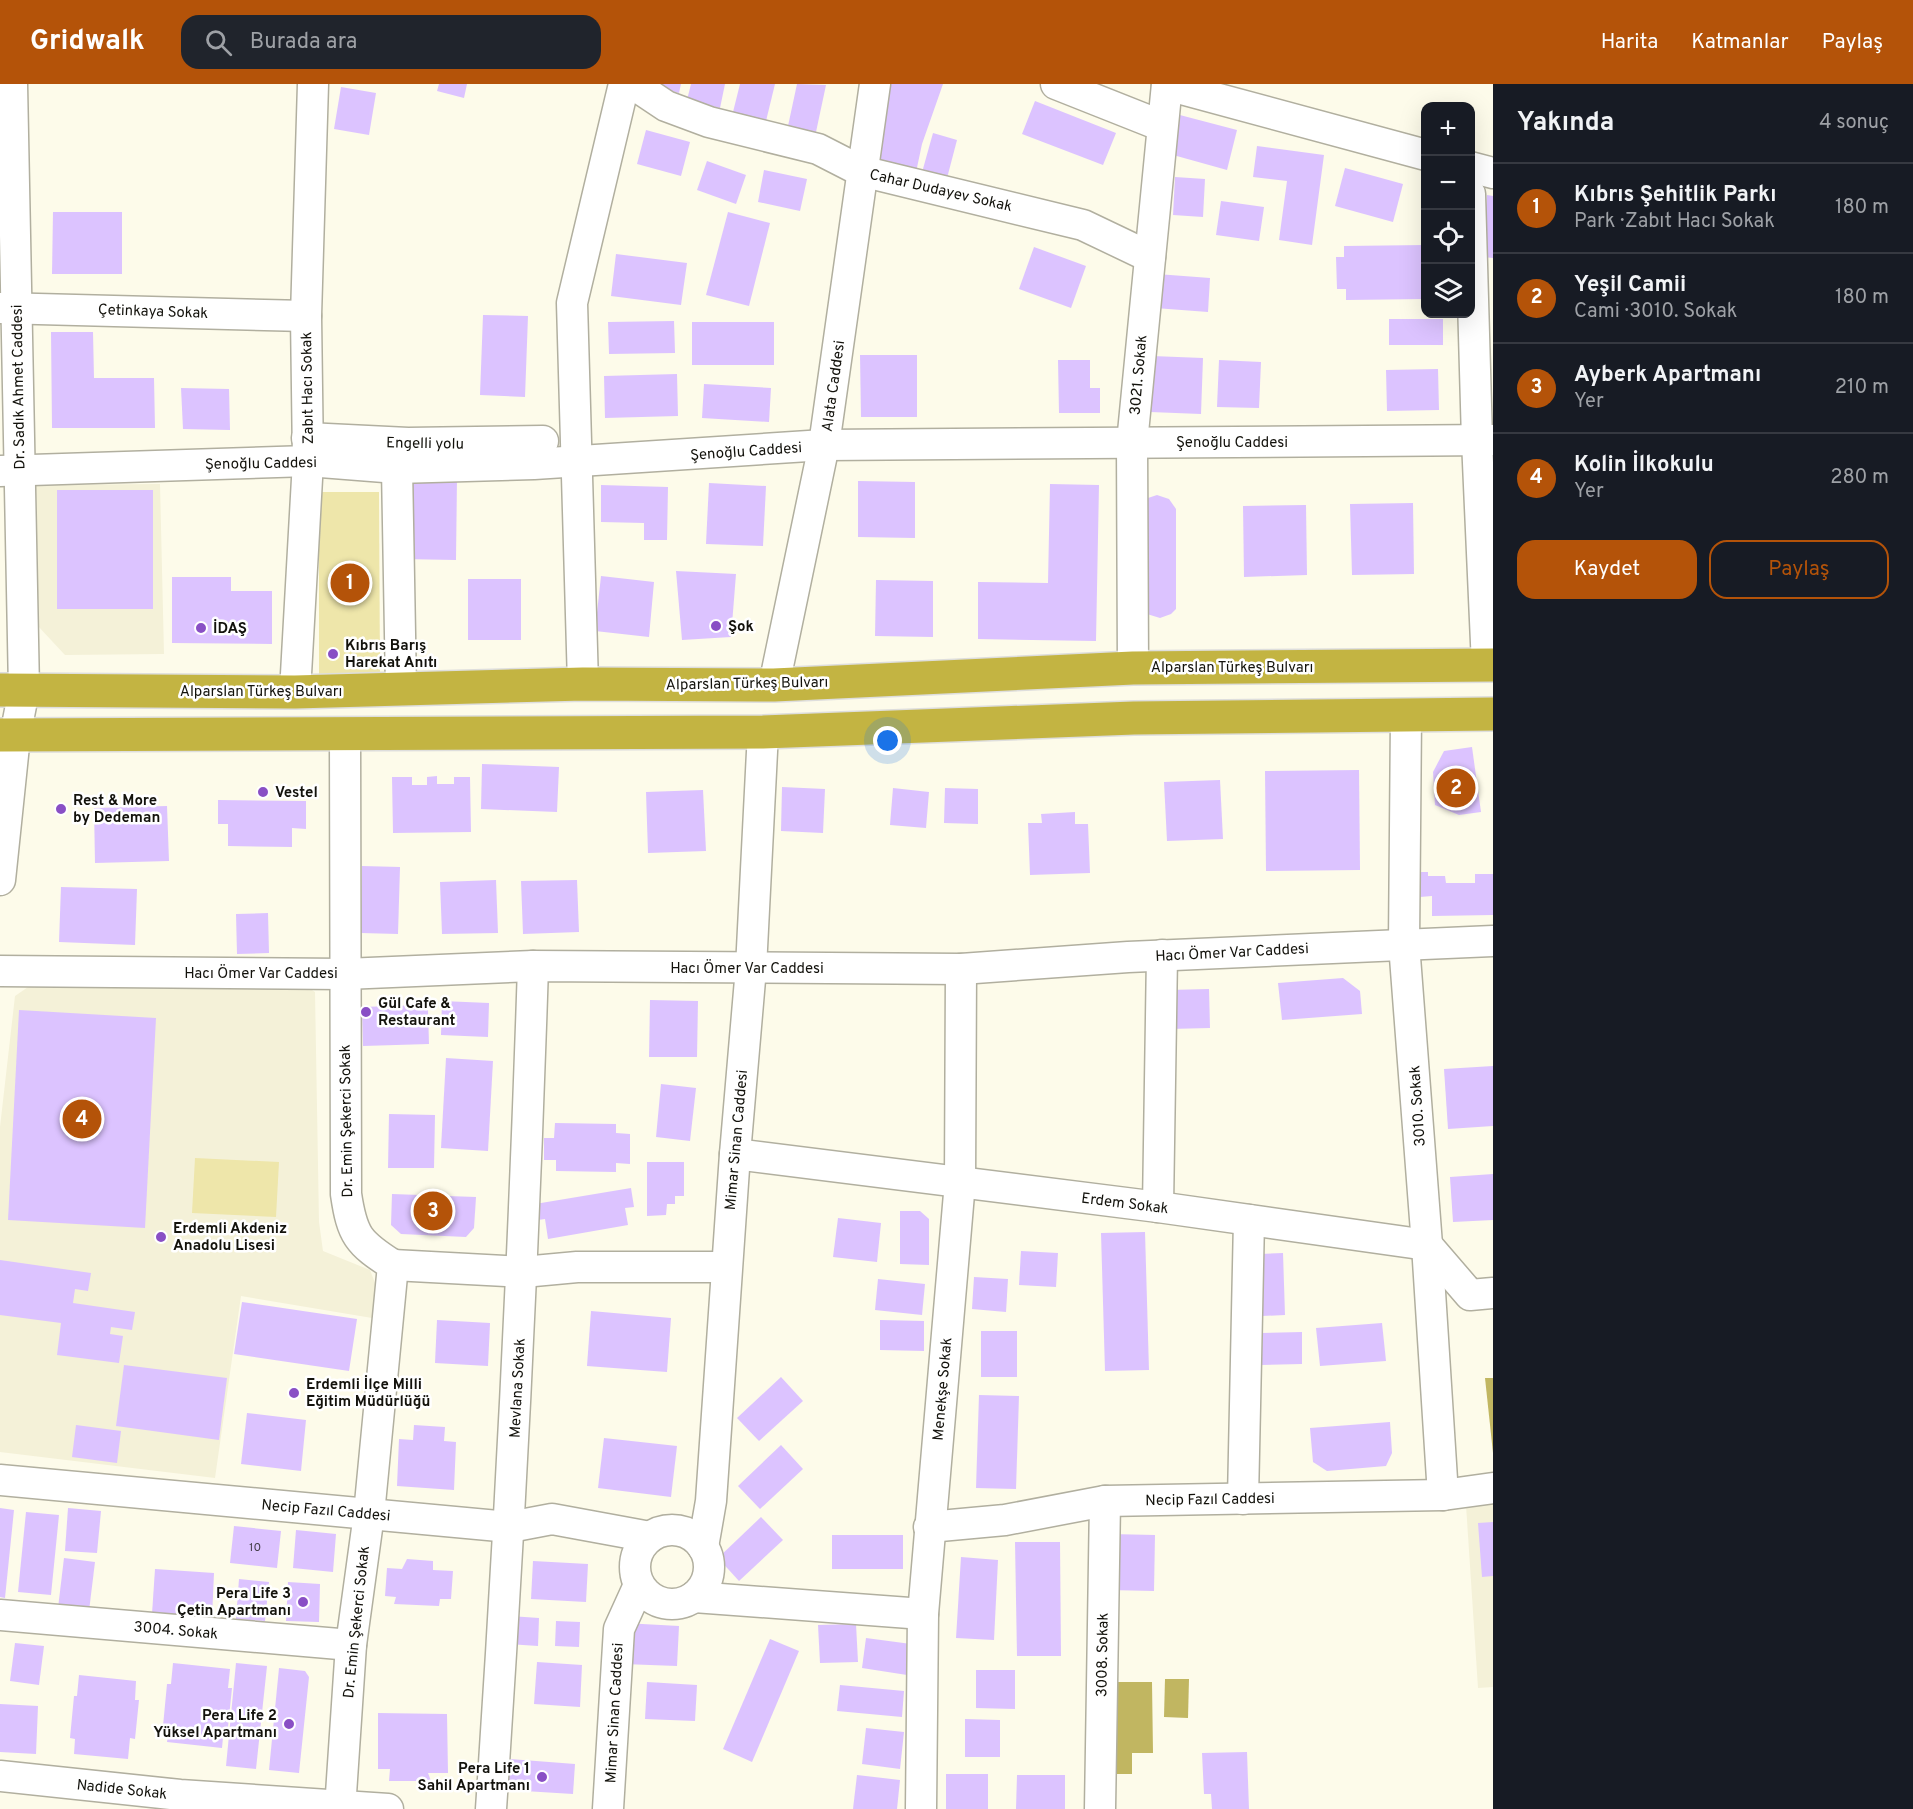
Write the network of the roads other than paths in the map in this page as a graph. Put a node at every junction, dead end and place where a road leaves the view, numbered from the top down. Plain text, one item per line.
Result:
1 (12, 84) edge
2 (313, 84) edge
3 (624, 84) edge
4 (633, 84) edge
5 (875, 84) edge
6 (1056, 84) edge
7 (1167, 84) edge
8 (1162, 126) junction
9 (7, 151) edge
10 (1421, 153) edge
11 (1475, 168) edge
12 (861, 171) junction
13 (1493, 173) edge
14 (1471, 210) edge
15 (1149, 257) junction
16 (8, 308) edge
17 (306, 316) junction
18 (1485, 440) edge
19 (543, 441) dead end
20 (1132, 442) junction
21 (824, 445) junction
22 (308, 449) junction
23 (574, 462) junction
24 (397, 468) junction
25 (10, 471) edge
26 (1490, 665) edge
27 (1133, 668) junction
28 (583, 684) junction
29 (774, 685) junction
30 (401, 689) junction
31 (12, 690) edge
32 (294, 692) junction
33 (1493, 714) edge
34 (1406, 716) junction
35 (763, 732) junction
36 (345, 735) junction
37 (7, 736) edge
38 (0, 880) edge
39 (1493, 941) edge
40 (1404, 944) junction
41 (1162, 955) junction
42 (533, 966) junction
43 (751, 968) junction
44 (961, 969) junction
45 (0, 971) edge
46 (345, 974) junction
47 (735, 1154) junction
48 (960, 1182) junction
49 (1158, 1207) junction
50 (1249, 1220) junction
51 (1427, 1245) junction
52 (393, 1266) junction
53 (726, 1267) junction
54 (523, 1272) junction
55 (1493, 1293) edge
56 (0, 1480) edge
57 (1493, 1488) edge
58 (1443, 1495) junction
59 (1243, 1499) junction
60 (1105, 1501) junction
61 (369, 1514) junction
62 (510, 1527) junction
63 (929, 1527) junction
64 (650, 1537) junction
65 (703, 1547) junction
66 (639, 1585) junction
67 (694, 1597) junction
68 (923, 1614) junction
69 (0, 1616) edge
70 (351, 1645) junction
71 (0, 1776) edge
72 (179, 1802) edge
73 (340, 1807) edge
74 (388, 1809) edge
75 (491, 1809) edge
76 (608, 1809) edge
77 (921, 1809) edge
78 (1100, 1809) edge

1 - 9 street, Dr. Sadık Ahmet Caddesi
2 - 17 street, Zabıt Hacı Sokak
3 - 23 street
4 - 12 street, Cahar Dudayev Sokak
5 - 12 street, Alata Caddesi
6 - 8 street
7 - 8 street, 3021. Sokak
7 - 10 street
8 - 15 street, 3021. Sokak
9 - 16 street, Dr. Sadık Ahmet Caddesi
11 - 13 street
12 - 15 street, Cahar Dudayev Sokak
12 - 21 street, Alata Caddesi
14 - 18 street
15 - 20 street, 3021. Sokak
16 - 17 street, Çetinkaya Sokak
16 - 25 street, Dr. Sadık Ahmet Caddesi
17 - 22 street, Zabıt Hacı Sokak
18 - 20 street, Şenoğlu Caddesi
18 - 26 street
19 - 22 street, Engelli yolu
20 - 21 street, Şenoğlu Caddesi
20 - 27 street, 3021. Sokak
21 - 23 street, Şenoğlu Caddesi
21 - 29 street, Alata Caddesi
22 - 24 street, Şenoğlu Caddesi
22 - 25 street, Şenoğlu Caddesi
22 - 32 street, Zabıt Hacı Sokak
23 - 24 street, Şenoğlu Caddesi
23 - 28 street
24 - 30 street
25 - 31 street, Dr. Sadık Ahmet Caddesi
26 - 27 highway, Alparslan Türkeş Bulvarı
27 - 29 highway, Alparslan Türkeş Bulvarı
28 - 29 highway, Alparslan Türkeş Bulvarı
28 - 30 highway, Alparslan Türkeş Bulvarı
30 - 32 highway, Alparslan Türkeş Bulvarı
31 - 32 highway, Alparslan Türkeş Bulvarı
31 - 37 street, Dr. Sadık Ahmet Caddesi
33 - 34 highway
34 - 35 highway
34 - 40 street, 3010. Sokak
35 - 36 highway
35 - 43 street, Mimar Sinan Caddesi
36 - 37 highway
36 - 46 street, Dr. Emin Şekerci Sokak
37 - 38 street, Dr. Sadık Ahmet Caddesi
39 - 40 street, Hacı Ömer Var Caddesi
40 - 41 street, Hacı Ömer Var Caddesi
40 - 51 street, 3010. Sokak
41 - 44 street, Hacı Ömer Var Caddesi
41 - 49 street
42 - 43 street, Hacı Ömer Var Caddesi
42 - 46 street, Hacı Ömer Var Caddesi
42 - 54 street, Mevlana Sokak
43 - 44 street, Hacı Ömer Var Caddesi
43 - 47 street, Mimar Sinan Caddesi
44 - 48 street, Menekşe Sokak
45 - 46 street, Hacı Ömer Var Caddesi
46 - 52 street, Dr. Emin Şekerci Sokak
47 - 48 street, Erdem Sokak
47 - 53 street, Mimar Sinan Caddesi
48 - 49 street, Erdem Sokak
48 - 63 street, Menekşe Sokak
49 - 50 street, Erdem Sokak
50 - 51 street, Erdem Sokak
50 - 59 street
51 - 55 street
51 - 58 street, 3010. Sokak
52 - 54 street
52 - 61 street, Dr. Emin Şekerci Sokak
53 - 54 street
53 - 65 street, Mimar Sinan Caddesi
54 - 62 street, Mevlana Sokak
56 - 61 street, Necip Fazıl Caddesi
57 - 58 street, Necip Fazıl Caddesi
58 - 59 street, Necip Fazıl Caddesi
59 - 60 street, Necip Fazıl Caddesi
60 - 63 street, Necip Fazıl Caddesi
60 - 78 street, 3008. Sokak
61 - 62 street, Necip Fazıl Caddesi
61 - 70 street, Dr. Emin Şekerci Sokak
62 - 64 street, Necip Fazıl Caddesi
62 - 75 street, Mevlana Sokak
63 - 68 street, Menekşe Sokak
64 - 65 street
64 - 66 street
65 - 67 street
66 - 67 street
66 - 76 street, Mimar Sinan Caddesi
67 - 68 street
68 - 77 street, Menekşe Sokak
69 - 70 street, 3004. Sokak
70 - 73 street, Dr. Emin Şekerci Sokak
71 - 72 street, Nadide Sokak
72 - 73 street, Nadide Sokak
73 - 74 street, Nadide Sokak

